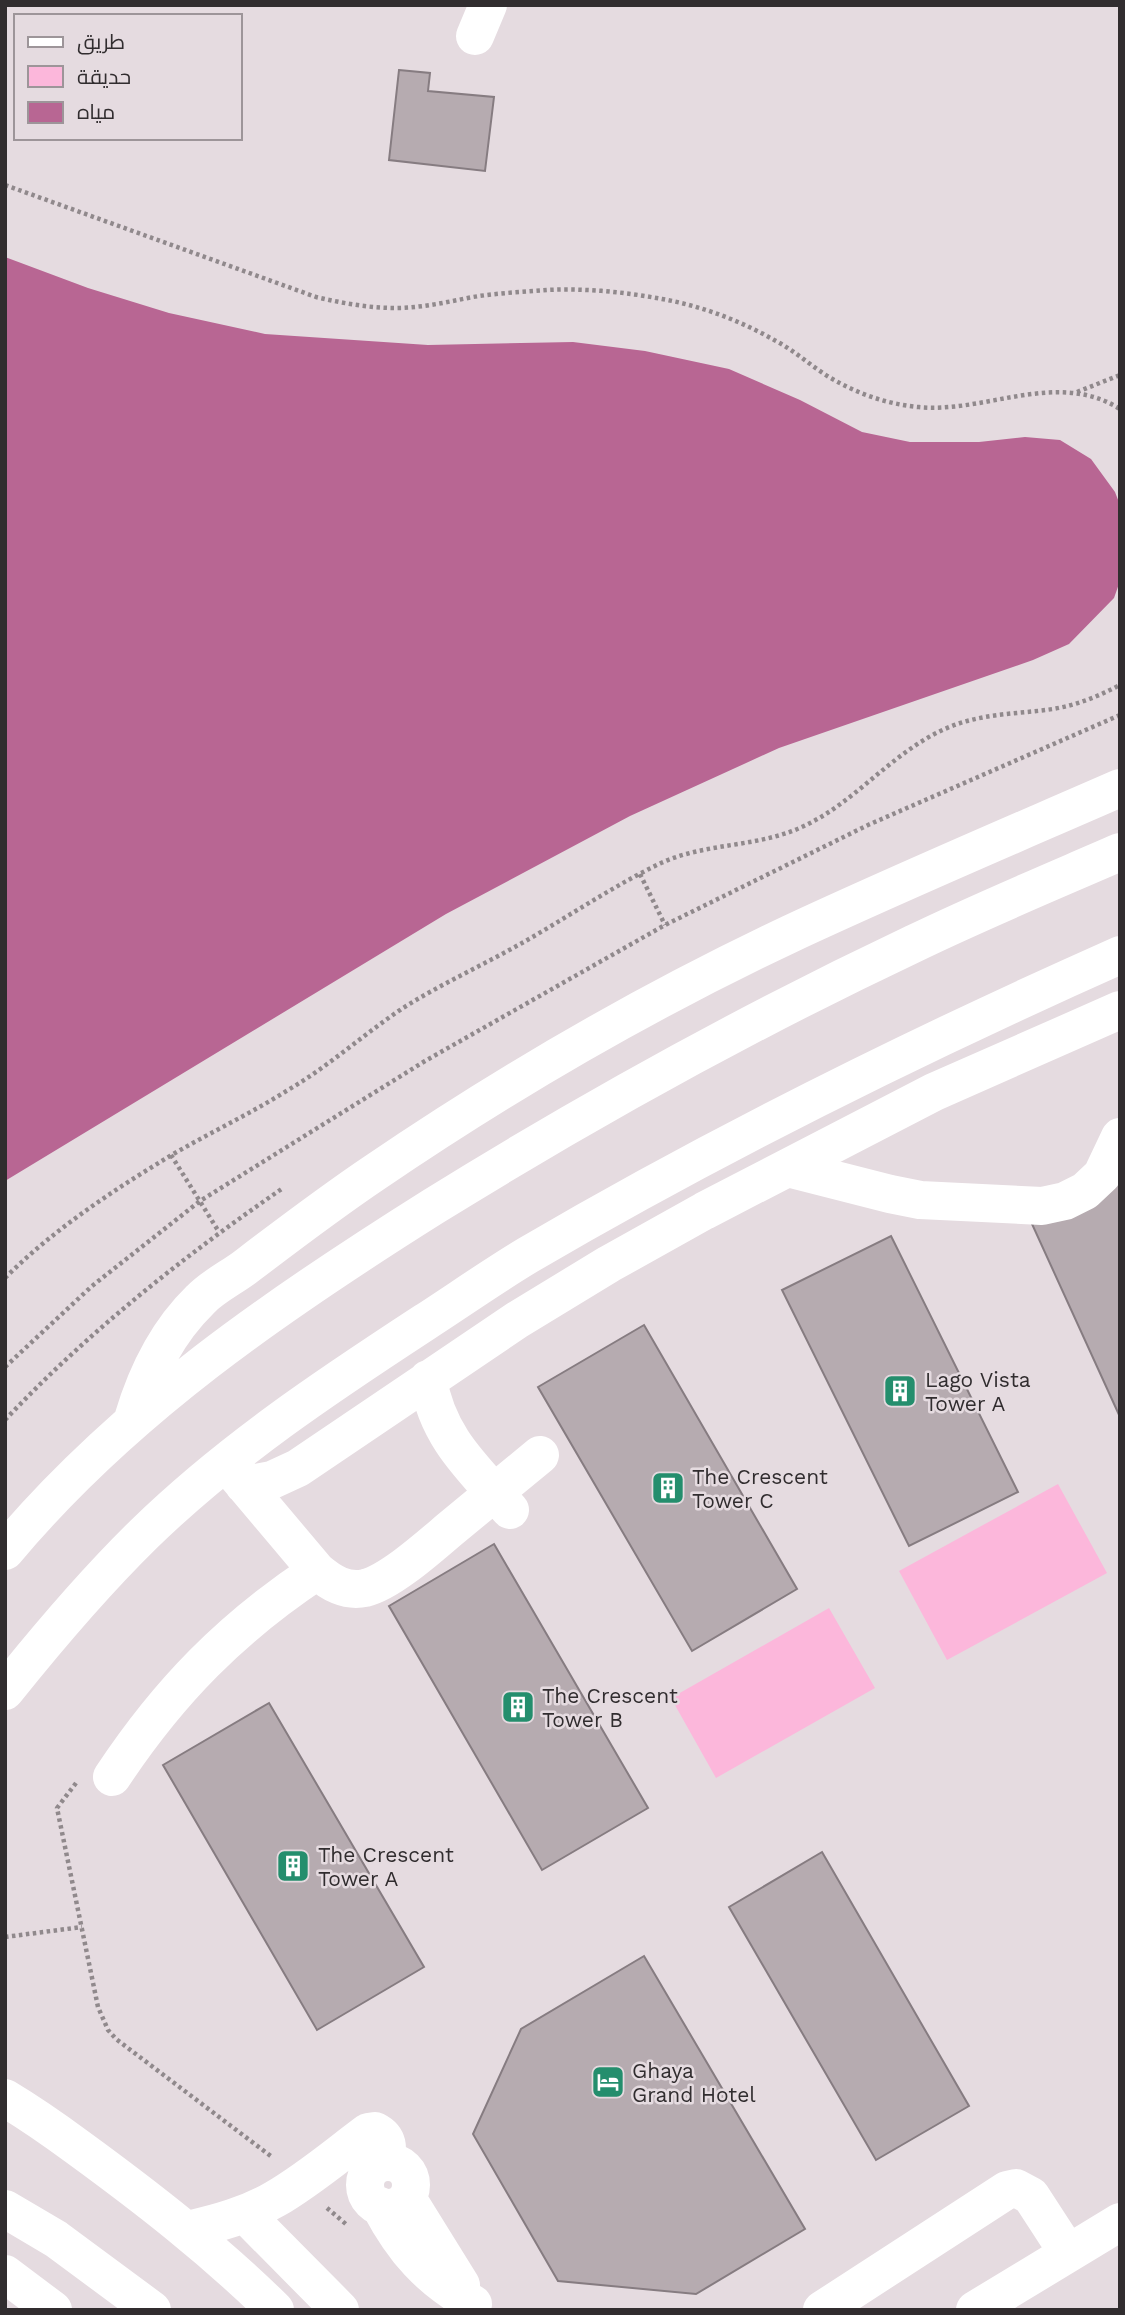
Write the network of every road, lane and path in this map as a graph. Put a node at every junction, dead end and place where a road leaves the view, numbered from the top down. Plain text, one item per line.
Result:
1 (5, 185) edge
2 (1120, 375) edge
3 (1076, 392) junction
4 (1120, 409) edge
5 (1120, 685) edge
6 (1120, 715) edge
7 (1120, 788) edge
8 (1120, 852) edge
9 (640, 874) junction
10 (887, 889) junction
11 (666, 925) junction
12 (914, 943) junction
13 (1120, 955) edge
14 (1120, 1010) edge
15 (938, 1038) junction
16 (961, 1081) junction
17 (1120, 1137) edge
18 (171, 1155) junction
19 (788, 1168) junction
20 (200, 1201) junction
21 (246, 1267) junction
22 (5, 1278) edge
23 (5, 1367) edge
24 (428, 1379) junction
25 (132, 1421) junction
26 (540, 1455) dead end
27 (235, 1474) junction
28 (503, 1502) junction
29 (5, 1551) edge
30 (317, 1571) junction
31 (5, 1691) edge
32 (96, 1778) joint
33 (82, 1927) junction
34 (5, 1937) edge
35 (5, 2086) edge
36 (19, 2106) edge
37 (300, 2183) junction
38 (5, 2209) edge
39 (379, 2210) junction
40 (245, 2214) junction
41 (1118, 2226) edge
42 (188, 2230) junction
43 (1068, 2253) junction
44 (5, 2274) edge
45 (476, 2307) edge
46 (53, 2310) edge
47 (152, 2310) edge
48 (275, 2310) edge
49 (340, 2310) edge
50 (822, 2310) edge
51 (975, 2310) edge

1 - 3 path
2 - 3 path
3 - 4 path
5 - 9 path
6 - 11 path
7 - 10 street
8 - 12 street
9 - 11 path
9 - 18 path
10 - 12 street
10 - 21 street
11 - 20 path
12 - 25 street
13 - 15 street
14 - 16 street
15 - 16 street
15 - 27 street
16 - 19 street
17 - 19 street
18 - 20 path
18 - 22 path
19 - 24 street
20 - 21 path
20 - 23 path
21 - 25 street
24 - 27 street
24 - 28 street
25 - 29 street
26 - 28 street
27 - 30 street
27 - 31 street
28 - 30 street
30 - 32 street
32 - 33 path
33 - 34 path
33 - 37 path
35 - 36 street
36 - 42 street
37 - 39 path
37 - 39 street
37 - 40 street
38 - 47 street
39 - 45 street
40 - 42 street
40 - 49 street
41 - 43 street
42 - 48 street
43 - 50 street
43 - 51 street
44 - 46 street

